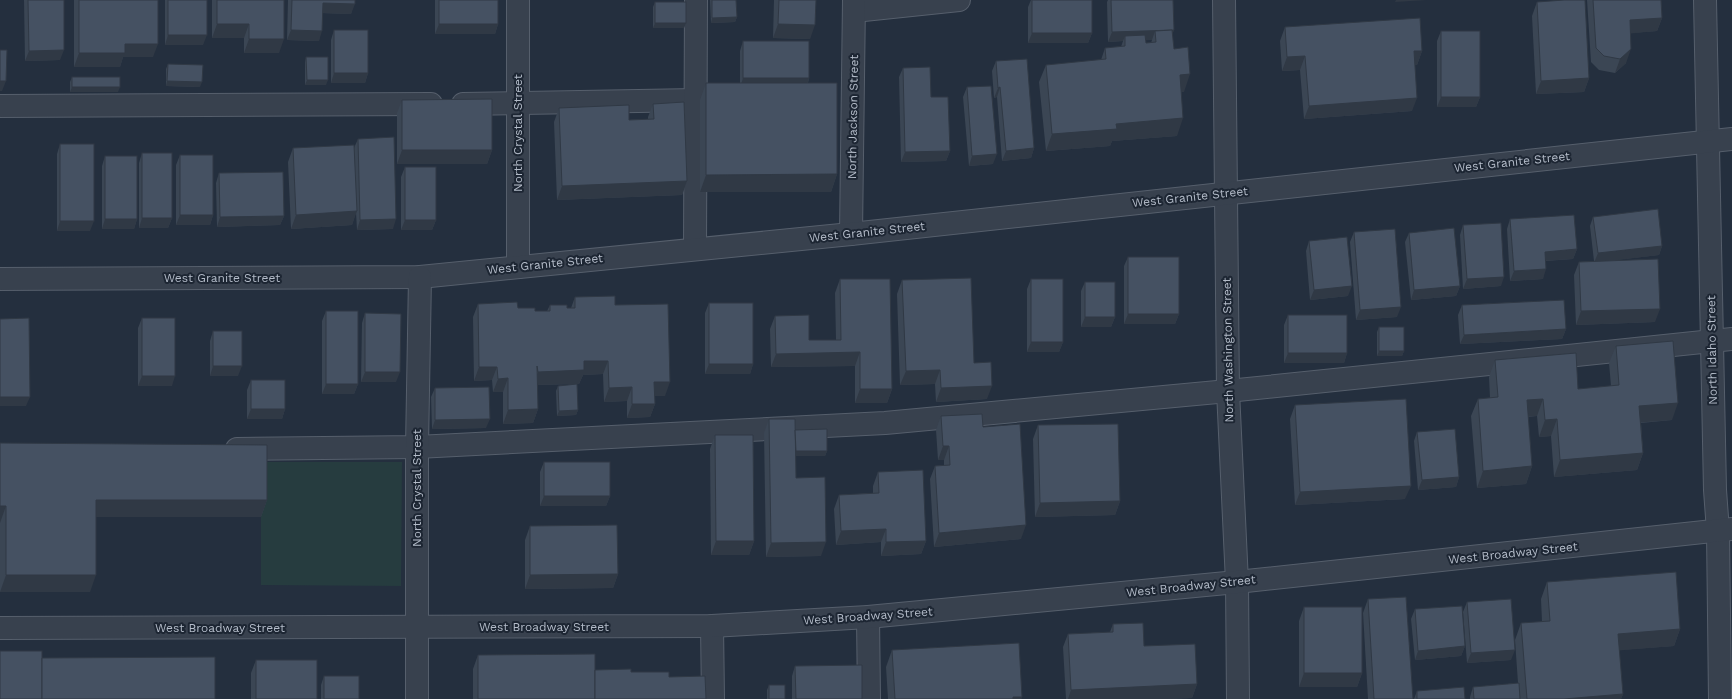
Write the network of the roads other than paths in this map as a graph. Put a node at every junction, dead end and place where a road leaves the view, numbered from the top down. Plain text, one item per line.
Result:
1 (518, 0) edge
2 (696, 0) edge
3 (959, 0) edge
4 (1224, 0) edge
5 (1704, 0) edge
6 (854, 5) edge
7 (696, 100) junction
8 (518, 104) junction
9 (0, 106) edge
10 (1732, 139) edge
11 (1706, 141) junction
12 (1226, 193) junction
13 (851, 234) junction
14 (695, 249) junction
15 (518, 266) junction
16 (420, 277) junction
17 (0, 279) edge
18 (1722, 340) edge
19 (1228, 390) junction
20 (417, 448) junction
21 (220, 449) edge
22 (1725, 530) edge
23 (1237, 582) junction
24 (868, 617) junction
25 (712, 626) junction
26 (0, 628) edge
27 (416, 628) junction
28 (417, 699) edge
29 (713, 699) edge
30 (869, 699) edge
31 (1238, 699) edge
32 (1720, 699) edge

1 - 8 street, North Crystal Street
2 - 7 street
3 - 6 street
4 - 12 street, North Washington Street
5 - 11 street, North Idaho Street
6 - 13 street, North Jackson Street
7 - 8 street
7 - 14 street
8 - 9 street
8 - 15 street, North Crystal Street
10 - 11 street, West Granite Street
11 - 12 street, West Granite Street
11 - 18 street, North Idaho Street
12 - 13 street, West Granite Street
12 - 19 street, North Washington Street
13 - 14 street, West Granite Street
14 - 15 street, West Granite Street
15 - 16 street, West Granite Street
16 - 17 street, West Granite Street
16 - 20 street, North Crystal Street
18 - 19 street
18 - 22 street, North Idaho Street
19 - 20 street
19 - 23 street, North Washington Street
20 - 21 street
20 - 27 street, North Crystal Street
22 - 23 street, West Broadway Street
22 - 32 street, North Idaho Street
23 - 24 street, West Broadway Street
23 - 31 street, North Washington Street
24 - 25 street, West Broadway Street
24 - 30 street
25 - 27 street, West Broadway Street
25 - 29 street
26 - 27 street, West Broadway Street
27 - 28 street, North Crystal Street

